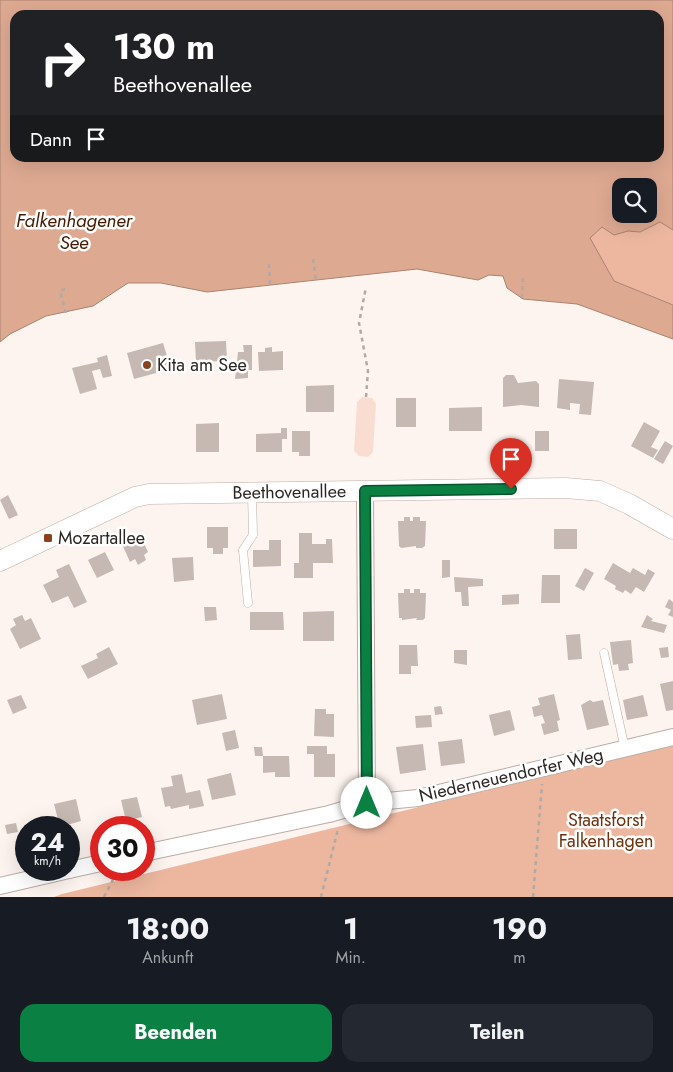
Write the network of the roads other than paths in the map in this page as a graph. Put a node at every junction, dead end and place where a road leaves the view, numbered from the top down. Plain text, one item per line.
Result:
1 (365, 491) junction
2 (252, 492) junction
3 (673, 529) edge
4 (0, 561) edge
5 (248, 603) dead end
6 (604, 653) dead end
7 (673, 737) edge
8 (625, 749) junction
9 (367, 803) junction
10 (155, 851) edge
11 (22, 881) edge
12 (0, 886) edge

1 - 2 street, Beethovenallee
1 - 3 street, Beethovenallee
1 - 9 street
2 - 4 street, Beethovenallee
2 - 5 lane
6 - 8 lane
7 - 8 street, Niederneuendorfer Weg
8 - 9 street, Niederneuendorfer Weg
9 - 10 street, Niederneuendorfer Weg
11 - 12 street

